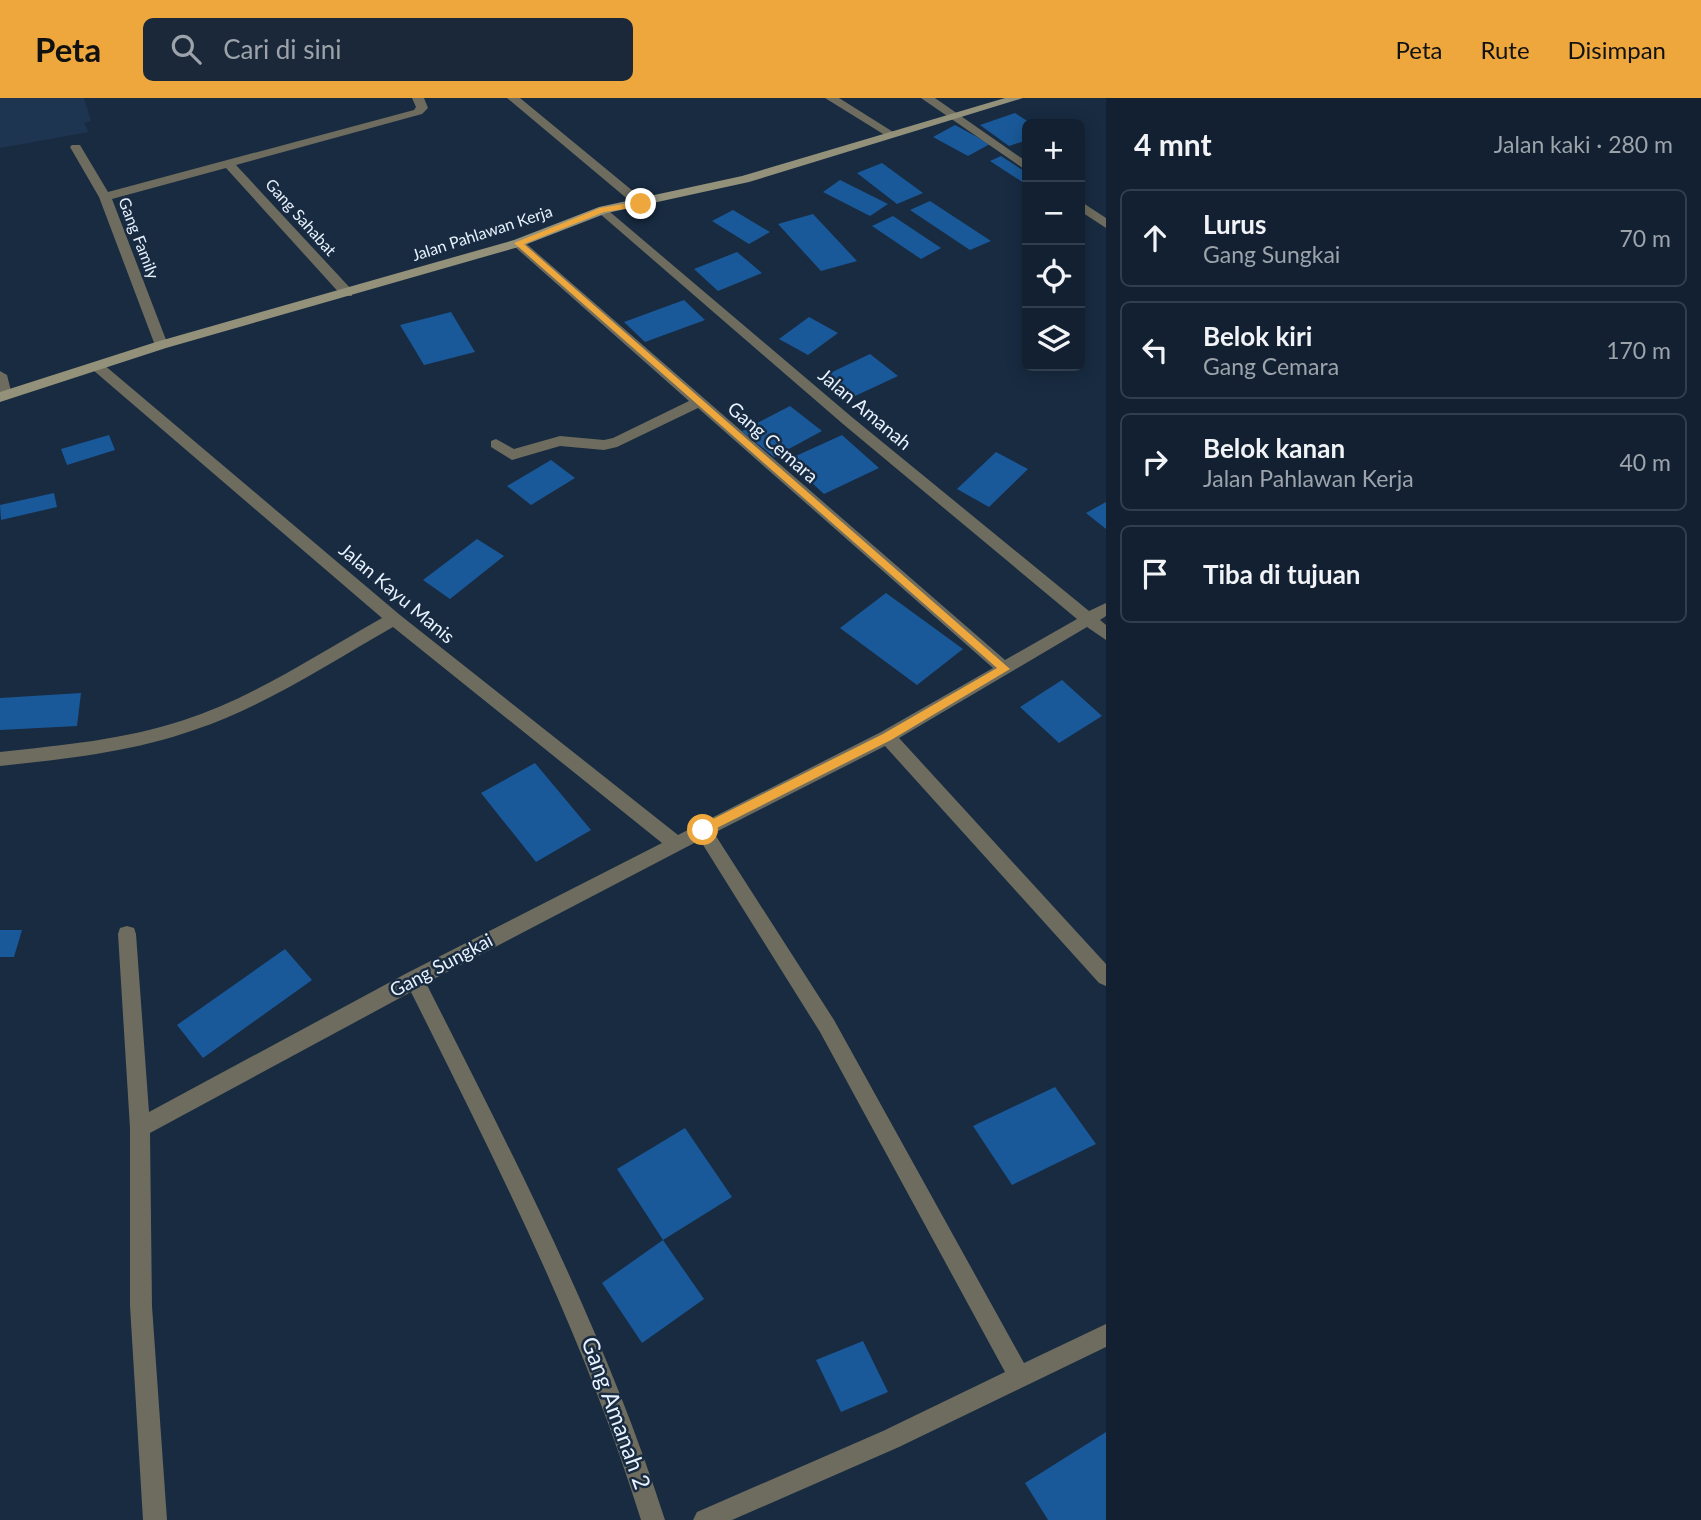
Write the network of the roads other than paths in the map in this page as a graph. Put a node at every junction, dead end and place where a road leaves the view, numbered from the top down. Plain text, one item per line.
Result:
1 (418, 98) edge
2 (513, 98) edge
3 (831, 98) edge
4 (927, 98) edge
5 (1017, 98) edge
6 (955, 115) junction
7 (892, 135) junction
8 (76, 147) dead end
9 (1022, 163) edge
10 (230, 165) junction
11 (105, 197) junction
12 (641, 204) junction
13 (1085, 209) edge
14 (603, 210) junction
15 (1106, 224) edge
16 (518, 243) junction
17 (347, 293) junction
18 (161, 345) junction
19 (98, 367) junction
20 (0, 375) edge
21 (2, 396) edge
22 (698, 402) junction
23 (496, 444) dead end
24 (1097, 613) edge
25 (394, 619) junction
26 (1106, 634) edge
27 (1005, 669) junction
28 (887, 737) junction
29 (0, 759) edge
30 (703, 830) junction
31 (674, 843) junction
32 (127, 934) dead end
33 (1106, 977) edge
34 (414, 979) junction
35 (140, 1128) junction
36 (1106, 1335) edge
37 (1020, 1378) junction
38 (155, 1520) edge
39 (653, 1520) edge
40 (705, 1520) edge

1 - 10 street
2 - 12 street
3 - 7 street
4 - 6 street
5 - 6 street, Jalan Pahlawan Kerja
6 - 7 street, Jalan Pahlawan Kerja
6 - 9 street
7 - 12 street, Jalan Pahlawan Kerja
8 - 11 street, Gang Family
10 - 11 street
10 - 17 street, Gang Sahabat
11 - 18 street, Gang Family
12 - 14 street, Jalan Pahlawan Kerja
13 - 15 street
14 - 16 street, Jalan Pahlawan Kerja
14 - 24 street, Jalan Amanah
16 - 17 street, Jalan Pahlawan Kerja
16 - 22 street, Gang Cemara
17 - 18 street, Jalan Pahlawan Kerja
18 - 19 street, Jalan Pahlawan Kerja
19 - 21 street, Jalan Pahlawan Kerja
19 - 25 street, Jalan Kayu Manis
20 - 21 street
22 - 23 street
22 - 27 street, Gang Cemara
24 - 26 street, Jalan Amanah
24 - 27 street, Gang Sungkai
25 - 29 street
25 - 31 street, Jalan Kayu Manis
27 - 28 street, Gang Sungkai
28 - 30 street, Gang Sungkai
28 - 33 street
30 - 31 street, Gang Sungkai
30 - 37 street
31 - 34 street, Gang Sungkai
32 - 35 street
34 - 35 street, Gang Sungkai
34 - 39 street, Gang Amanah 2
35 - 38 street
36 - 37 street
37 - 40 street

